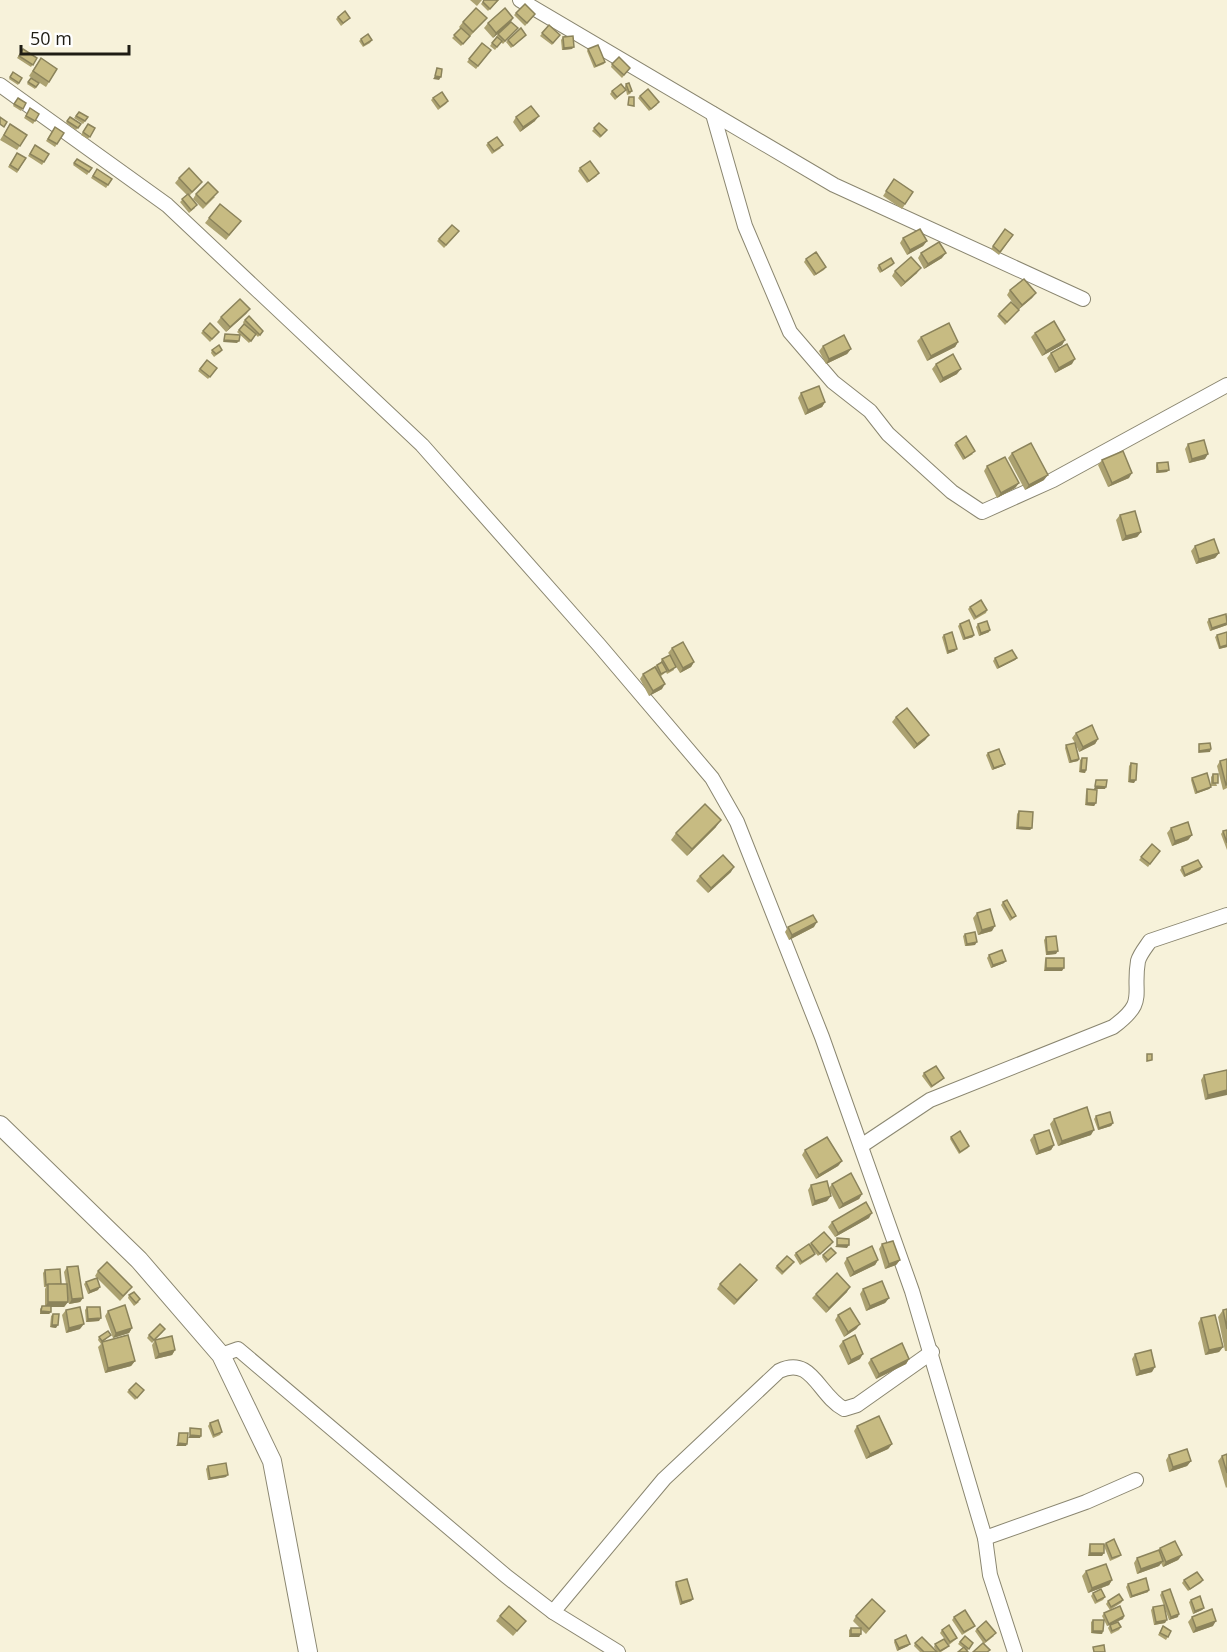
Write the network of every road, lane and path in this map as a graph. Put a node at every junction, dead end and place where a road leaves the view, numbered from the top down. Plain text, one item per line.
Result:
1 (520, 0) edge
2 (0, 85) edge
3 (713, 114) junction
4 (1083, 299) dead end
5 (1227, 385) edge
6 (1227, 915) edge
7 (0, 1125) edge
8 (861, 1146) junction
9 (932, 1352) junction
10 (221, 1355) junction
11 (1136, 1480) dead end
12 (985, 1538) junction
13 (554, 1612) junction
14 (308, 1652) edge
15 (618, 1652) edge
16 (1015, 1652) edge

1 - 3 street
2 - 8 street
3 - 4 street
3 - 5 street
6 - 8 street
7 - 10 main road
8 - 9 street
9 - 12 street
9 - 13 street
10 - 13 street
10 - 14 main road
11 - 12 street
12 - 16 street
13 - 15 street

